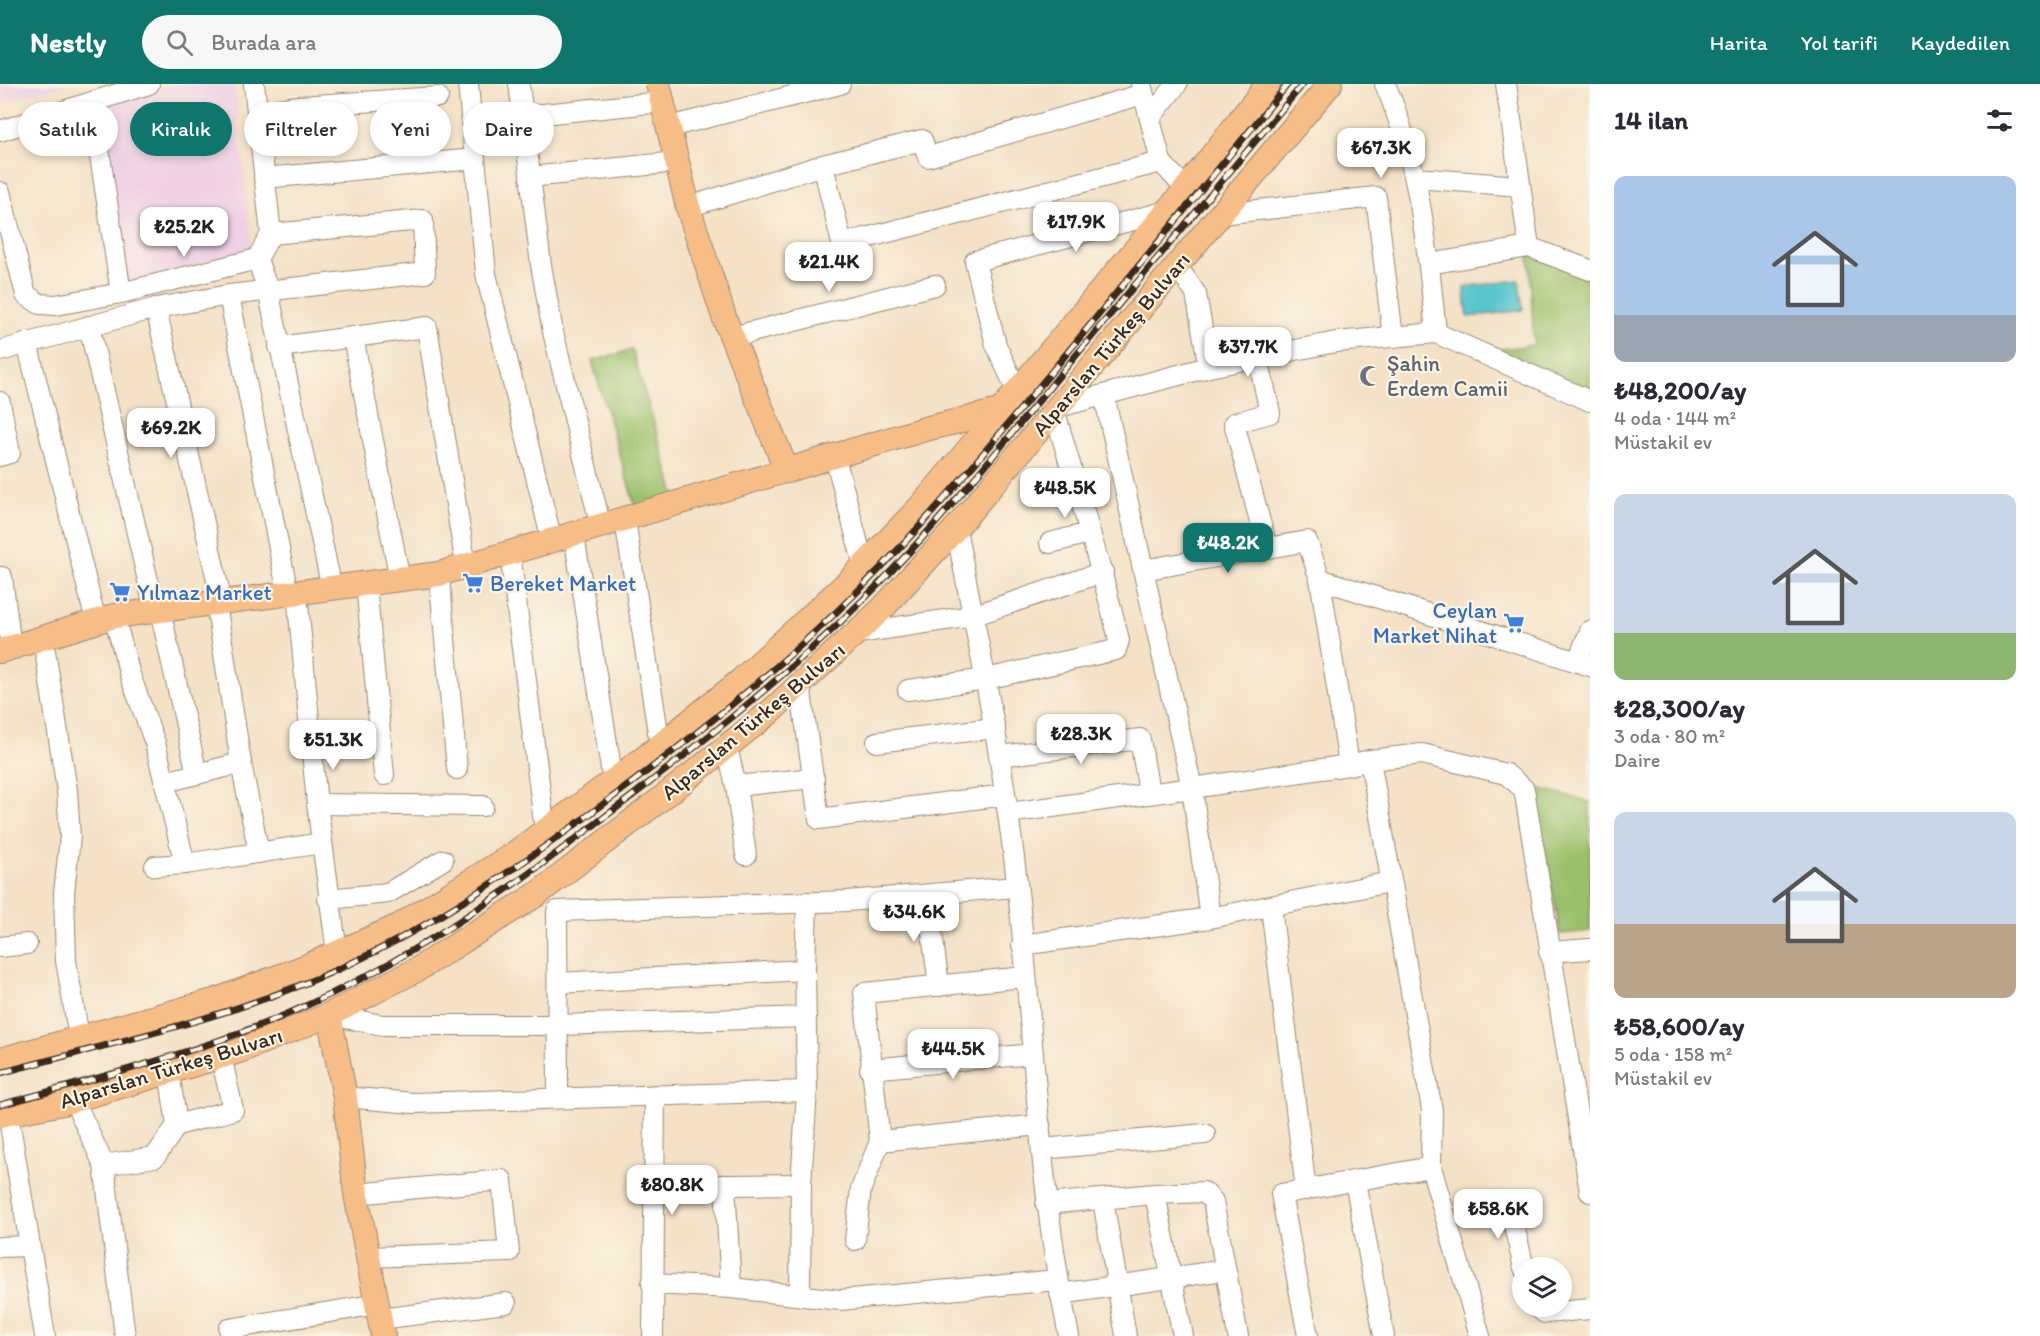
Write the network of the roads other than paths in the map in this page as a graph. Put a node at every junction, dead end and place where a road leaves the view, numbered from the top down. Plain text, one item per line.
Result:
1 (149, 84) edge
2 (254, 84) edge
3 (468, 84) edge
4 (519, 84) edge
5 (840, 84) edge
6 (1177, 84) edge
7 (1268, 84) edge
8 (1330, 84) edge
9 (1385, 84) edge
10 (1506, 84) edge
11 (1142, 89) edge
12 (660, 93) edge
13 (438, 97) dead end
14 (98, 102) edge
15 (256, 102) edge
16 (358, 102) edge
17 (521, 102) edge
18 (554, 111) edge
19 (1150, 118) junction
20 (18, 125) edge
21 (669, 128) junction
22 (0, 131) edge
23 (100, 156) edge
24 (262, 156) edge
25 (528, 156) edge
26 (475, 159) junction
27 (677, 162) junction
28 (1161, 162) junction
29 (823, 165) junction
30 (530, 177) junction
31 (264, 178) junction
32 (1416, 178) junction
33 (1520, 186) junction
34 (1186, 189) junction
35 (0, 192) edge
36 (688, 207) junction
37 (1168, 211) junction
38 (1221, 214) junction
39 (271, 234) junction
40 (1529, 247) junction
41 (257, 259) junction
42 (1429, 264) junction
43 (1177, 266) junction
44 (1590, 270) edge
45 (935, 285) dead end
46 (268, 290) junction
47 (121, 293) junction
48 (229, 295) junction
49 (156, 308) junction
50 (89, 326) junction
51 (1436, 333) junction
52 (353, 337) junction
53 (1393, 337) junction
54 (732, 338) junction
55 (27, 343) junction
56 (279, 347) junction
57 (0, 351) edge
58 (1258, 357) junction
59 (1209, 367) junction
60 (1017, 391) junction
61 (1104, 395) junction
62 (1590, 401) edge
63 (0, 402) edge
64 (1056, 410) junction
65 (1000, 411) junction
66 (0, 456) edge
67 (835, 457) junction
68 (787, 471) junction
69 (625, 520) junction
70 (602, 527) junction
71 (956, 528) junction
72 (1089, 533) junction
73 (563, 538) junction
74 (1050, 543) dead end
75 (1267, 548) junction
76 (510, 554) junction
77 (466, 566) junction
78 (864, 566) junction
79 (1143, 570) junction
80 (1103, 572) junction
81 (439, 574) junction
82 (2, 577) dead end
83 (1320, 579) junction
84 (399, 580) junction
85 (366, 584) junction
86 (332, 589) junction
87 (292, 593) junction
88 (219, 603) junction
89 (158, 611) junction
90 (972, 616) junction
91 (105, 619) junction
92 (1590, 631) edge
93 (858, 633) junction
94 (43, 638) junction
95 (6, 649) edge
96 (1584, 664) edge
97 (986, 679) junction
98 (800, 685) junction
99 (908, 690) dead end
100 (995, 728) junction
101 (877, 742) dead end
102 (660, 746) junction
103 (728, 747) junction
104 (1000, 756) junction
105 (1370, 760) junction
106 (241, 763) junction
107 (1349, 765) junction
108 (457, 769) dead end
109 (196, 774) junction
110 (384, 775) dead end
111 (814, 778) junction
112 (613, 781) junction
113 (165, 782) junction
114 (736, 786) junction
115 (1192, 788) junction
116 (1149, 792) junction
117 (317, 804) junction
118 (1007, 804) junction
119 (483, 806) dead end
120 (545, 831) junction
121 (322, 843) junction
122 (259, 853) junction
123 (746, 855) dead end
124 (443, 860) dead end
125 (185, 864) junction
126 (155, 866) dead end
127 (1390, 882) junction
128 (1017, 887) junction
129 (544, 889) junction
130 (927, 895) junction
131 (328, 898) junction
132 (807, 902) junction
133 (1271, 906) junction
134 (557, 911) junction
135 (1210, 918) junction
136 (27, 944) dead end
137 (1022, 945) junction
138 (0, 947) edge
139 (1590, 949) edge
140 (1549, 952) junction
141 (337, 953) junction
142 (804, 970) junction
143 (1026, 977) junction
144 (558, 983) junction
145 (939, 986) junction
146 (329, 1015) junction
147 (806, 1017) junction
148 (558, 1025) junction
149 (79, 1037) junction
150 (1033, 1054) junction
151 (221, 1056) junction
152 (0, 1060) edge
153 (870, 1068) junction
154 (169, 1072) junction
155 (807, 1091) junction
156 (655, 1095) junction
157 (345, 1096) junction
158 (558, 1098) junction
159 (74, 1100) junction
160 (4, 1114) edge
161 (177, 1125) junction
162 (1040, 1125) junction
163 (1205, 1134) dead end
164 (880, 1141) junction
165 (1042, 1149) junction
166 (104, 1165) junction
167 (1431, 1167) junction
168 (1354, 1181) junction
169 (801, 1184) junction
170 (726, 1185) junction
171 (653, 1186) junction
172 (1306, 1190) junction
173 (1590, 1192) edge
174 (356, 1194) junction
175 (1155, 1194) junction
176 (1103, 1200) junction
177 (1046, 1204) junction
178 (1509, 1204) dead end
179 (855, 1240) dead end
180 (30, 1246) junction
181 (0, 1247) edge
182 (368, 1257) junction
183 (1521, 1257) edge
184 (1224, 1270) junction
185 (1172, 1278) junction
186 (652, 1284) junction
187 (1116, 1286) junction
188 (1059, 1287) junction
189 (731, 1288) junction
190 (800, 1295) junction
191 (506, 1303) dead end
192 (1590, 1309) edge
193 (1572, 1311) edge
194 (380, 1320) edge
195 (228, 1329) dead end
196 (45, 1336) edge
197 (125, 1336) edge
198 (653, 1336) edge
199 (1069, 1336) edge
200 (1126, 1336) edge
201 (1183, 1336) edge
202 (1238, 1336) edge
203 (1308, 1336) edge
204 (1384, 1336) edge
205 (1480, 1336) edge

1 - 14 street
2 - 15 street
3 - 26 street
4 - 17 street
5 - 21 street
6 - 19 street
7 - 34 main road, Alparslan Türkeş Bulvarı
8 - 38 main road, Alparslan Türkeş Bulvarı
9 - 32 street
10 - 33 street
11 - 19 street
11 - 29 street
12 - 18 street
12 - 21 main road
13 - 16 street
19 - 28 street
20 - 22 street
21 - 27 main road
23 - 47 street
24 - 31 street
25 - 30 street
26 - 31 street
26 - 73 street
27 - 30 street
27 - 36 main road
28 - 29 street
28 - 34 street
29 - 36 street
30 - 70 street
31 - 39 street
32 - 33 street
32 - 42 street
33 - 40 street
34 - 37 main road, Alparslan Türkeş Bulvarı
35 - 47 street
36 - 54 main road
37 - 60 main road, Alparslan Türkeş Bulvarı
37 - 60 street
38 - 43 main road, Alparslan Türkeş Bulvarı
38 - 53 street
39 - 41 street
39 - 46 street
40 - 42 street
40 - 44 street
41 - 46 street
41 - 47 street
42 - 51 street
43 - 59 street
43 - 64 main road, Alparslan Türkeş Bulvarı
45 - 54 street
46 - 48 street
46 - 56 street
48 - 49 street
48 - 87 street
49 - 50 street
49 - 88 street
50 - 55 street
50 - 89 street
51 - 53 street
51 - 62 street
52 - 56 street
52 - 77 street
52 - 84 street
53 - 58 street
54 - 68 main road
55 - 57 street
55 - 91 street
56 - 86 street
58 - 59 street
58 - 75 street
59 - 61 street
60 - 65 main road, Alparslan Türkeş Bulvarı
61 - 64 street
61 - 79 street
63 - 66 street
64 - 71 main road, Alparslan Türkeş Bulvarı
64 - 72 street
65 - 67 main road
65 - 78 main road, Alparslan Türkeş Bulvarı
67 - 68 main road
67 - 78 street
68 - 69 main road
69 - 70 main road
69 - 102 street
70 - 73 main road
71 - 90 street
71 - 93 main road, Alparslan Türkeş Bulvarı
72 - 74 street
72 - 80 street
73 - 76 main road
73 - 112 street
75 - 79 street
75 - 83 street
76 - 77 main road
76 - 120 street
77 - 81 main road
78 - 102 main road, Alparslan Türkeş Bulvarı
79 - 115 street
80 - 90 street
80 - 97 street
81 - 84 main road
81 - 108 street
82 - 95 street
83 - 96 street
83 - 107 street
84 - 85 main road
85 - 86 main road
85 - 110 street
86 - 87 main road
87 - 88 main road
87 - 117 street
88 - 89 main road
88 - 106 street
89 - 91 main road
89 - 109 street
90 - 93 street
90 - 97 street
91 - 94 main road
91 - 113 street
92 - 96 street
93 - 98 main road, Alparslan Türkeş Bulvarı
94 - 95 main road
94 - 149 street
97 - 99 street
97 - 100 street
98 - 103 main road, Alparslan Türkeş Bulvarı
98 - 111 street
100 - 101 street
100 - 104 street
102 - 112 main road, Alparslan Türkeş Bulvarı
103 - 114 street
103 - 129 main road, Alparslan Türkeş Bulvarı
104 - 116 street
104 - 118 street
105 - 107 street
105 - 127 street
105 - 140 street
106 - 109 street
106 - 122 street
107 - 115 street
109 - 113 street
111 - 114 street
111 - 118 street
112 - 120 main road, Alparslan Türkeş Bulvarı
113 - 125 street
114 - 123 street
115 - 116 street
115 - 135 street
116 - 118 street
117 - 119 street
117 - 121 street
118 - 128 street
120 - 141 main road, Alparslan Türkeş Bulvarı
121 - 122 street
121 - 131 street
122 - 125 street
124 - 131 street
125 - 126 street
127 - 133 street
127 - 167 street
128 - 130 street
128 - 137 street
129 - 134 street
129 - 146 main road, Alparslan Türkeş Bulvarı
130 - 132 street
130 - 145 street
131 - 141 street
132 - 134 street
132 - 142 street
133 - 135 street
133 - 172 street
134 - 144 street
135 - 137 street
136 - 138 street
137 - 143 street
139 - 140 street
140 - 173 street
141 - 149 main road, Alparslan Türkeş Bulvarı
142 - 144 street
142 - 147 street
143 - 145 street
143 - 150 street
144 - 148 street
145 - 153 street
146 - 148 street
146 - 151 main road, Alparslan Türkeş Bulvarı
146 - 157 main road
147 - 148 street
147 - 155 street
148 - 158 street
149 - 152 main road, Alparslan Türkeş Bulvarı
150 - 153 street
150 - 162 street
151 - 154 main road, Alparslan Türkeş Bulvarı
151 - 161 street
153 - 164 street
154 - 159 main road, Alparslan Türkeş Bulvarı
154 - 161 street
155 - 156 street
155 - 169 street
156 - 158 street
156 - 171 street
157 - 158 street
157 - 174 main road
159 - 160 main road, Alparslan Türkeş Bulvarı
159 - 166 street
160 - 180 street
161 - 166 street
162 - 164 street
162 - 165 street
163 - 165 street
164 - 179 street
165 - 177 street
166 - 197 street
167 - 168 street
167 - 205 street
168 - 172 street
168 - 204 street
169 - 170 street
169 - 190 street
170 - 171 street
170 - 189 street
171 - 186 street
172 - 203 street
174 - 182 main road
174 - 182 street
175 - 176 street
175 - 184 street
175 - 185 street
176 - 177 street
176 - 187 street
177 - 188 street
178 - 183 street
180 - 181 street
180 - 196 street
182 - 194 main road
184 - 185 street
184 - 202 street
185 - 187 street
185 - 201 street
186 - 189 street
186 - 198 street
187 - 188 street
187 - 200 street
188 - 190 street
188 - 199 street
189 - 190 street
191 - 194 street
192 - 193 street
194 - 195 street

